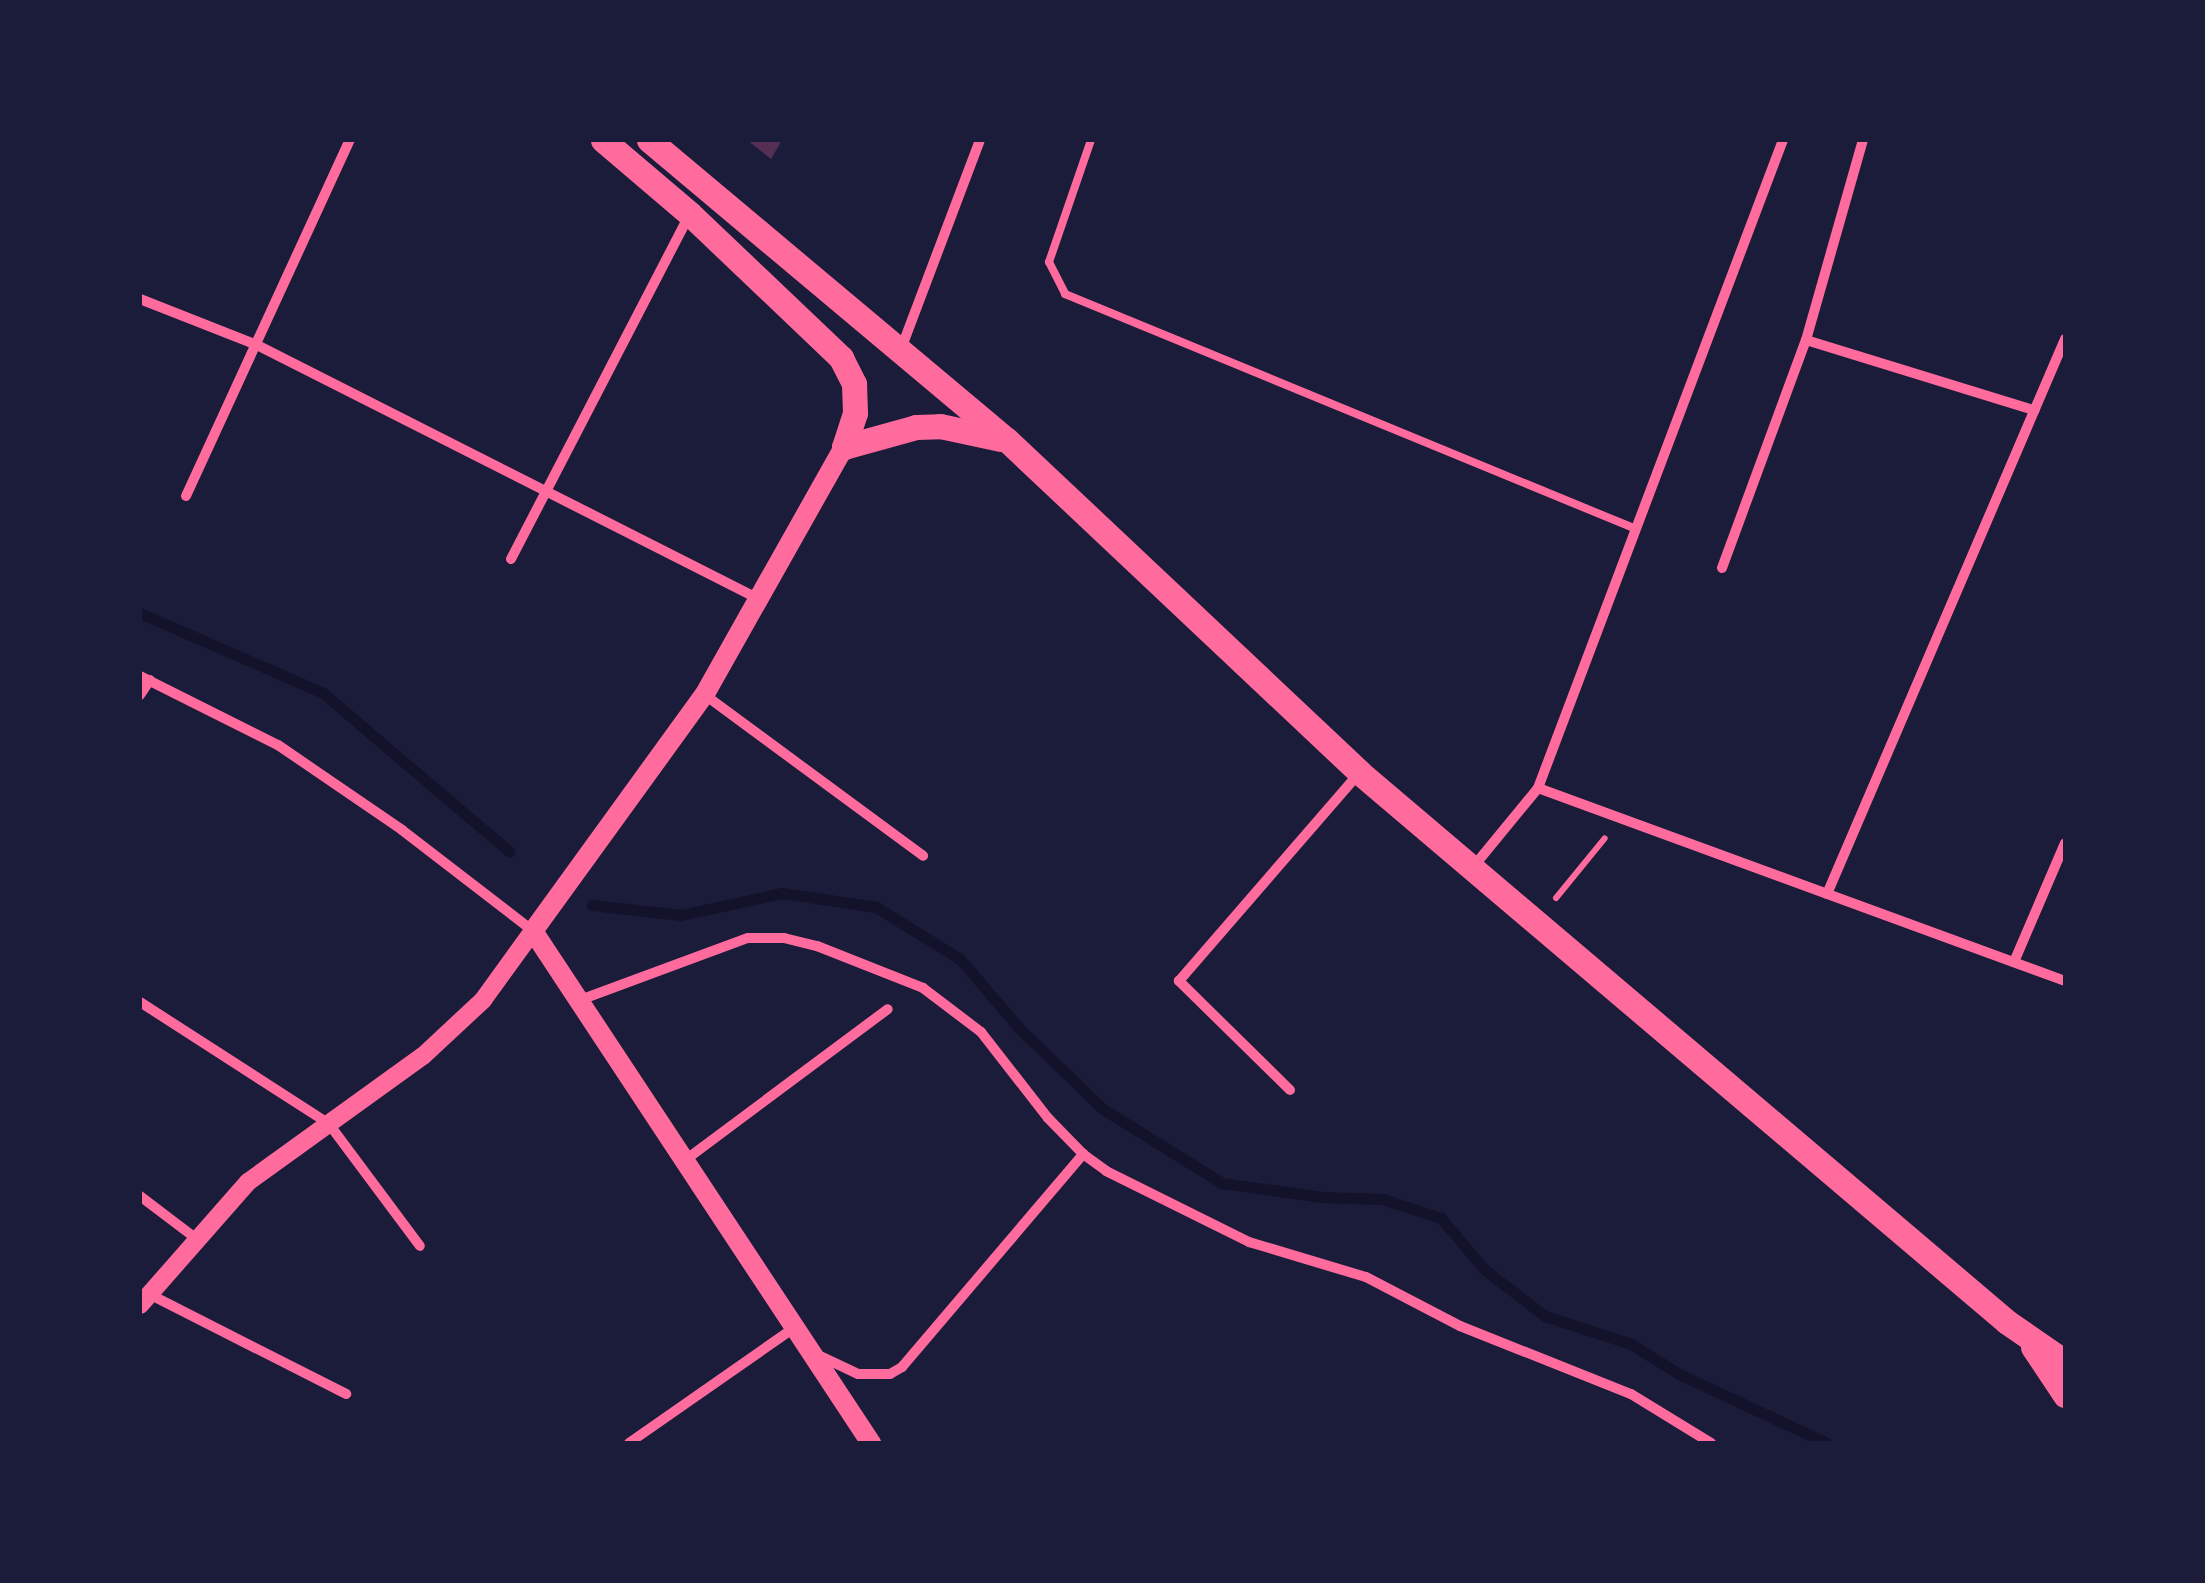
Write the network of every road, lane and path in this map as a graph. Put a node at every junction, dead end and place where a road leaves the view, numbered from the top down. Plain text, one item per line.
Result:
1 (350, 140) edge
2 (603, 140) edge
3 (980, 140) edge
4 (1091, 140) edge
5 (1783, 140) edge
6 (1863, 140) edge
7 (661, 144) edge
8 (690, 214) junction
9 (140, 299) edge
10 (2065, 339) edge
11 (1806, 340) junction
12 (257, 345) junction
13 (899, 354) junction
14 (2034, 410) junction
15 (1006, 440) junction
16 (844, 447) junction
17 (547, 494) junction
18 (186, 496) dead end
19 (1636, 528) junction
20 (512, 558) dead end
21 (1722, 568) dead end
22 (755, 597) junction
23 (145, 678) edge
24 (704, 694) junction
25 (140, 695) edge
26 (1359, 772) junction
27 (1538, 788) junction
28 (1622, 818) junction
29 (2065, 843) edge
30 (923, 856) dead end
31 (1473, 868) junction
32 (1827, 894) junction
33 (1536, 922) junction
34 (533, 932) junction
35 (2014, 962) junction
36 (2065, 981) edge
37 (579, 1000) junction
38 (140, 1002) edge
39 (888, 1009) dead end
40 (1290, 1090) dead end
41 (328, 1124) junction
42 (1082, 1154) junction
43 (684, 1160) junction
44 (140, 1196) edge
45 (198, 1240) junction
46 (420, 1246) dead end
47 (145, 1300) edge
48 (794, 1327) junction
49 (2028, 1339) junction
50 (810, 1350) junction
51 (2065, 1362) edge
52 (346, 1394) dead end
53 (2065, 1396) edge
54 (629, 1443) edge
55 (871, 1443) edge
56 (1711, 1443) edge

1 - 12 street
2 - 8 main road
3 - 13 street
4 - 19 lane
5 - 19 street
6 - 11 street
7 - 13 main road
8 - 16 main road
8 - 17 street
9 - 12 street
10 - 14 street
11 - 14 street
11 - 21 street
12 - 17 street
12 - 18 street
13 - 15 main road
14 - 32 street
15 - 16 main road
15 - 26 main road
16 - 22 main road
17 - 20 street
17 - 22 street
19 - 27 street
22 - 24 main road
23 - 25 street
23 - 34 street
24 - 30 street
24 - 34 main road
26 - 31 main road
26 - 40 street
27 - 28 street
27 - 31 street
28 - 32 street
28 - 33 path
29 - 35 street
31 - 33 main road
32 - 35 street
33 - 49 main road
34 - 37 main road
34 - 41 street
35 - 36 street
37 - 42 street
37 - 43 main road
38 - 41 street
39 - 43 street
41 - 45 street
41 - 46 street
42 - 50 street
42 - 56 street
43 - 48 main road
44 - 45 street
45 - 47 street
47 - 52 street
48 - 50 main road
48 - 54 street
49 - 51 main road
49 - 53 main road
50 - 55 main road

